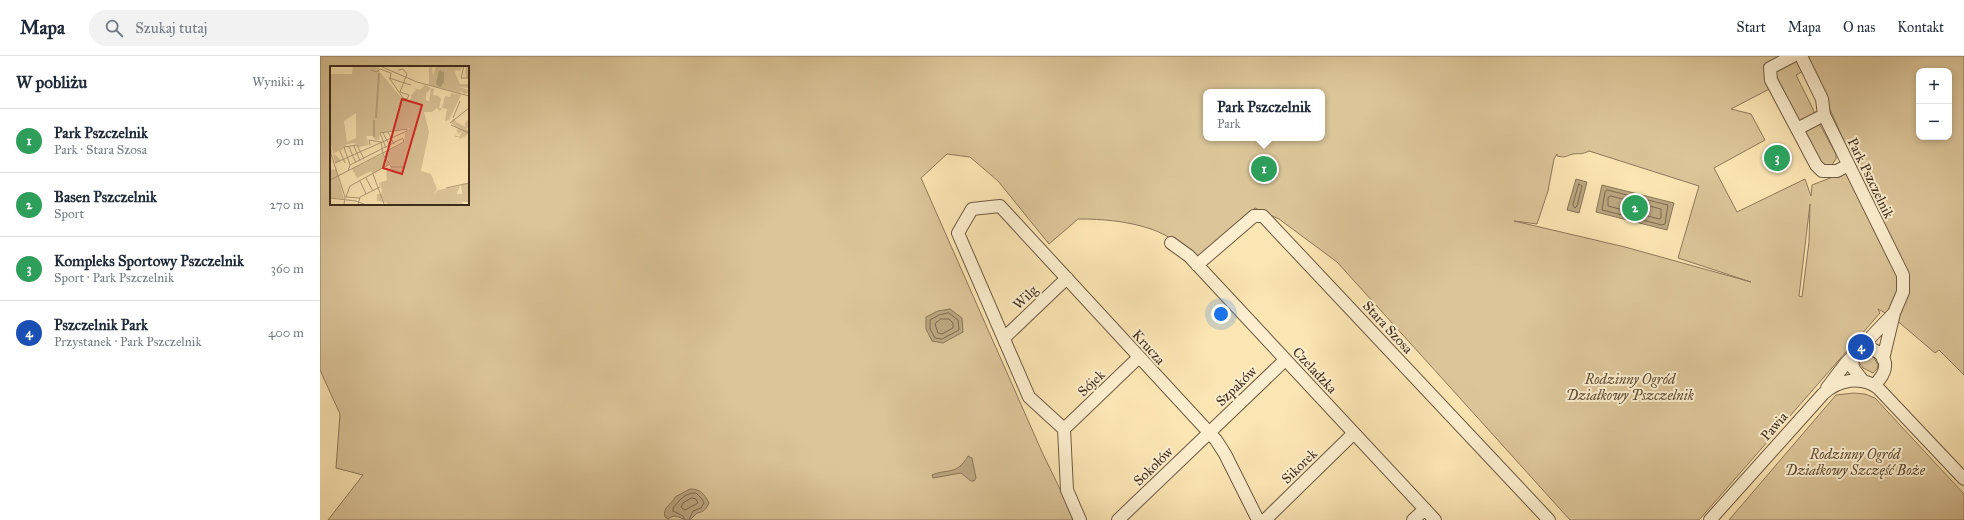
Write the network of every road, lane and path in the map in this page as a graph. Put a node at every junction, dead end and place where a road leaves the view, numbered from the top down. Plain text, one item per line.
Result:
1 (1792, 56) edge
2 (1801, 56) edge
3 (1824, 115) junction
4 (1797, 129) junction
5 (1848, 165) junction
6 (1171, 244) dead end
7 (1197, 265) junction
8 (1067, 278) junction
9 (1894, 313) junction
10 (1004, 338) junction
11 (1862, 347) junction
12 (1852, 356) junction
13 (1138, 358) junction
14 (1883, 359) junction
15 (1285, 360) junction
16 (1868, 383) junction
17 (1823, 394) junction
18 (1064, 429) junction
19 (1208, 433) junction
20 (1354, 433) junction
21 (1964, 479) edge
22 (1425, 509) junction
23 (1080, 520) edge
24 (1118, 520) edge
25 (1258, 520) edge
26 (1265, 520) edge
27 (1413, 520) edge
28 (1435, 520) edge
29 (1550, 520) edge
30 (1710, 520) edge

1 - 4 street
2 - 3 street, Park Pszczelnik
3 - 4 street
3 - 5 street, Park Pszczelnik
4 - 5 street
5 - 9 street, Park Pszczelnik
6 - 7 street, Czeladzka
7 - 15 street, Czeladzka
7 - 29 street, Stara Szosa
8 - 10 street, Wilg
8 - 10 street, Krucza
8 - 13 street, Krucza
9 - 11 street, Park Pszczelnik
9 - 14 street, Park Pszczelnik
10 - 18 street
11 - 12 street, Park Pszczelnik
11 - 14 street
12 - 16 street
12 - 17 street, Park Pszczelnik
13 - 18 street, Sójek
13 - 19 street, Krucza
14 - 16 street, Park Pszczelnik
15 - 19 street, Szpaków
15 - 20 street, Czeladzka
16 - 17 street, Pawia
16 - 21 street
17 - 30 street, Pawia
18 - 23 street
19 - 24 street, Sokołów
19 - 25 street, Krucza
20 - 22 street, Czeladzka
20 - 26 street, Sikorek
22 - 27 street
22 - 28 street, Czeladzka

